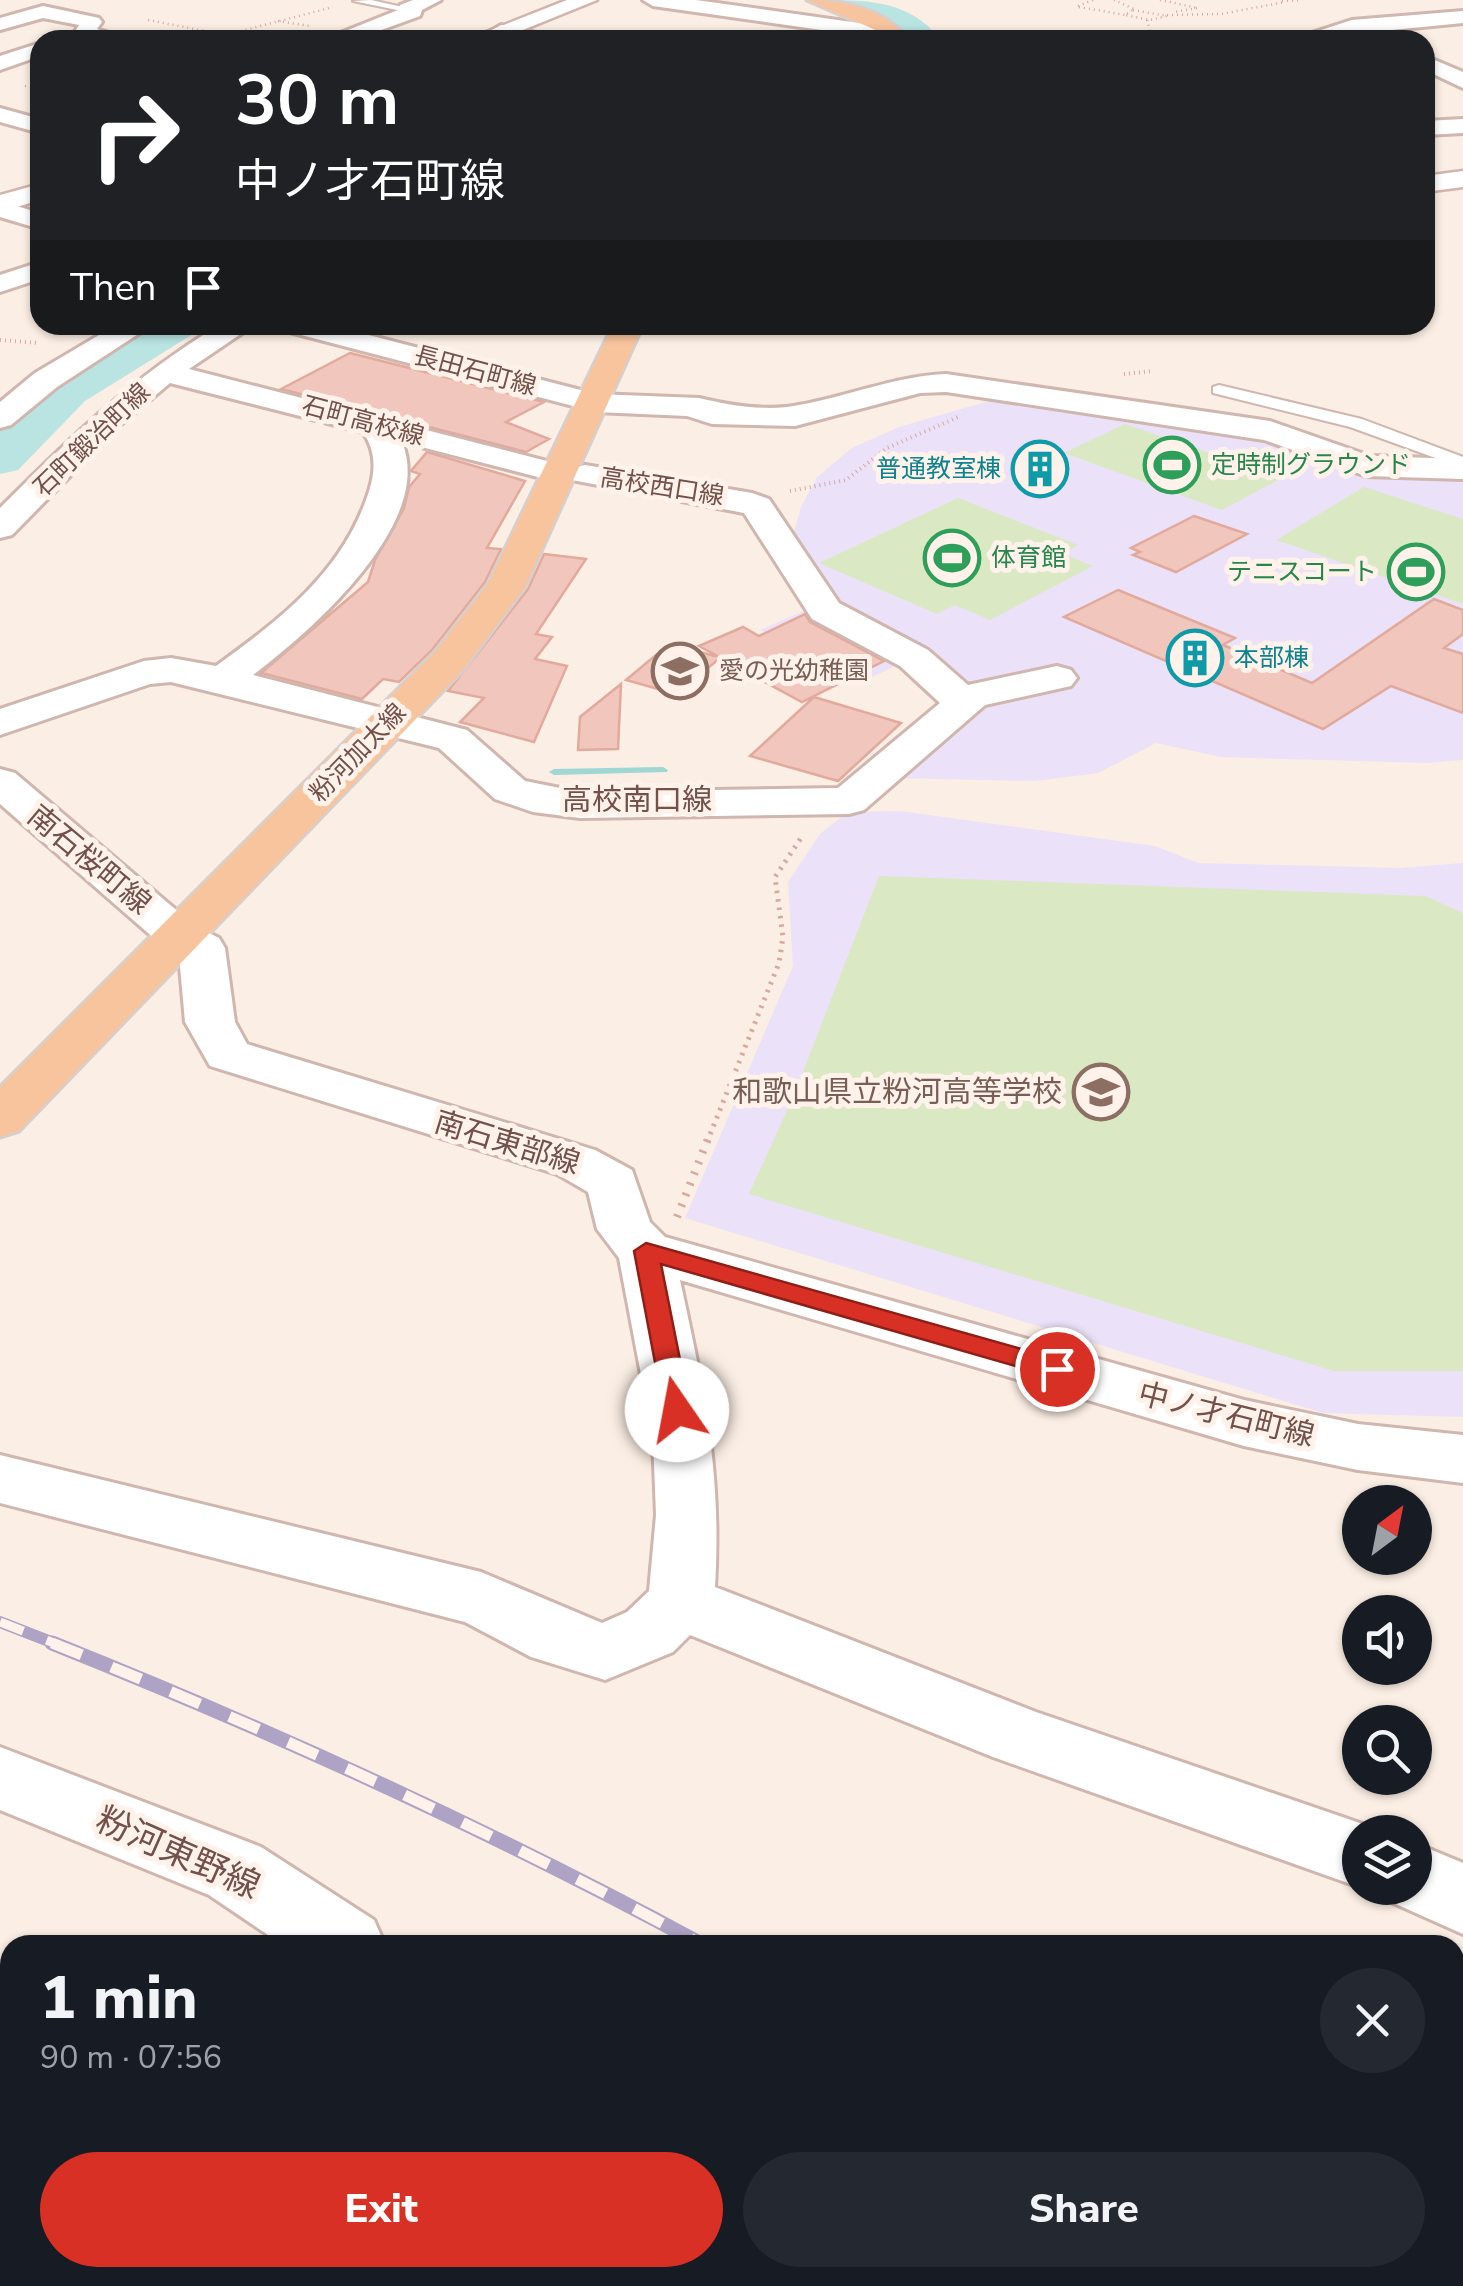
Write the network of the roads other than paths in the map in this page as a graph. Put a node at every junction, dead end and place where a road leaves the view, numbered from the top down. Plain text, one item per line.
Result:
1 (20, 0) edge
2 (431, 0) edge
3 (587, 0) edge
4 (653, 0) edge
5 (818, 0) edge
6 (358, 1) edge
7 (407, 9) junction
8 (44, 12) junction
9 (1463, 17) edge
10 (1440, 19) junction
11 (791, 20) junction
12 (0, 24) edge
13 (1352, 26) junction
14 (1463, 29) edge
15 (85, 30) edge
16 (362, 30) edge
17 (505, 30) edge
18 (759, 30) edge
19 (847, 30) edge
20 (876, 30) edge
21 (1337, 30) edge
22 (1360, 30) edge
23 (30, 52) edge
24 (0, 63) edge
25 (1435, 67) edge
26 (1463, 80) edge
27 (0, 115) edge
28 (30, 123) edge
29 (1435, 126) edge
30 (1463, 126) edge
31 (1463, 178) edge
32 (1435, 182) edge
33 (30, 196) edge
34 (0, 207) edge
35 (30, 218) edge
36 (6, 250) dead end
37 (30, 257) edge
38 (30, 274) edge
39 (0, 284) edge
40 (120, 335) edge
41 (223, 335) edge
42 (334, 335) edge
43 (624, 335) edge
44 (164, 372) junction
45 (0, 380) edge
46 (46, 380) junction
47 (1219, 390) dead end
48 (596, 403) junction
49 (0, 418) edge
50 (374, 424) junction
51 (1463, 466) edge
52 (573, 474) junction
53 (0, 528) edge
54 (223, 678) junction
55 (1057, 678) dead end
56 (964, 702) junction
57 (389, 722) junction
58 (0, 723) edge
59 (0, 782) edge
60 (178, 936) junction
61 (0, 1119) edge
62 (654, 1253) junction
63 (1463, 1459) edge
64 (0, 1478) edge
65 (681, 1602) junction
66 (0, 1778) edge
67 (1342, 1849) edge
68 (1432, 1885) edge
69 (1463, 1900) edge
70 (333, 1935) edge

1 - 8 street
2 - 7 street
3 - 17 main road
4 - 11 street
5 - 20 main road
6 - 7 lane
7 - 16 street
8 - 12 street
8 - 15 street
9 - 10 street
10 - 13 street
10 - 14 street
11 - 18 street
11 - 19 street
13 - 21 street
13 - 22 street
23 - 24 street
25 - 26 street
27 - 28 street
29 - 30 street
31 - 32 main road
33 - 34 main road
34 - 35 street
36 - 37 street
38 - 39 street
40 - 46 street
41 - 44 street, 石町鍛冶町線
42 - 48 street, 長田石町線
43 - 48 main road, 粉河加太線
44 - 50 street, 石町高校線
44 - 53 street, 石町鍛冶町線
45 - 46 street
46 - 49 street
47 - 51 lane
48 - 51 street, 長田石町線
48 - 52 main road, 粉河加太線
50 - 52 street, 石町高校線
50 - 54 street
52 - 56 street, 高校西口線
52 - 57 main road, 粉河加太線
54 - 57 street, 高校南口線
54 - 58 street, 高校南口線
55 - 56 street
56 - 57 street, 高校南口線
57 - 60 main road, 粉河加太線
59 - 60 street, 南石桜町線
60 - 61 main road, 粉河加太線
60 - 62 street, 南石東部線
62 - 63 street, 中ノ才石町線
62 - 65 street, 南石東部線
64 - 65 street
65 - 67 street
66 - 70 street, 粉河東野線
68 - 69 street

